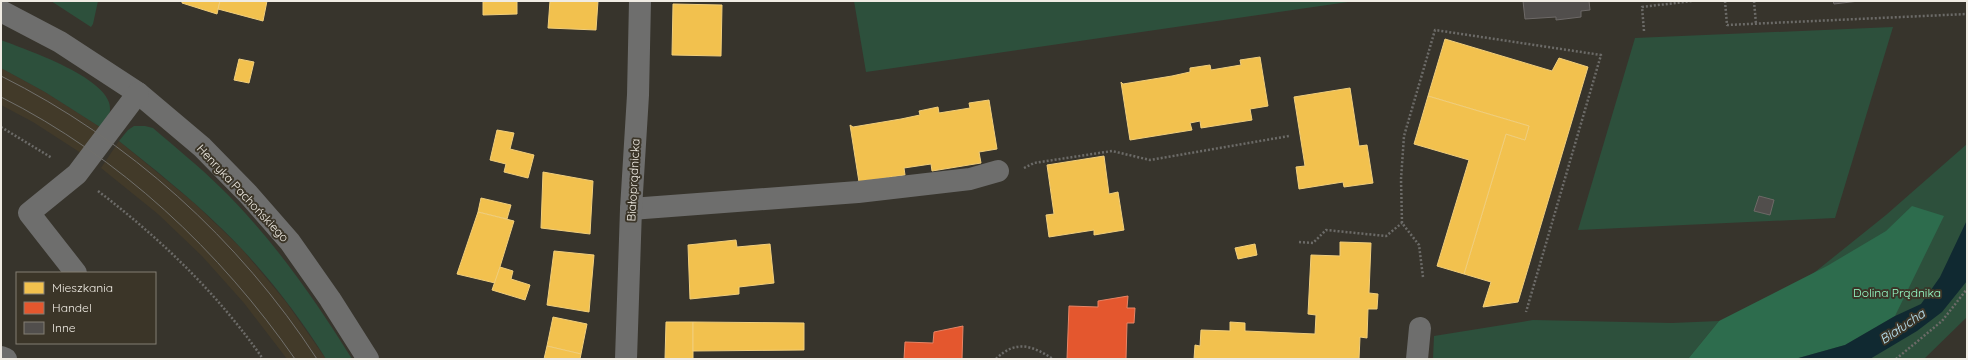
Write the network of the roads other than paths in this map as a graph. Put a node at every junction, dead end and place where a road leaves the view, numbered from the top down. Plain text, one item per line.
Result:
1 (640, 1) edge
2 (1, 11) edge
3 (138, 93) junction
4 (998, 171) dead end
5 (631, 209) junction
6 (75, 272) edge
7 (1420, 328) dead end
8 (1, 357) edge
9 (6, 359) edge
10 (368, 359) edge
11 (626, 359) edge
12 (1417, 359) edge

1 - 5 street, Białoprądnicka
2 - 3 street, Henryka Pachońskiego
3 - 6 street
3 - 10 street, Henryka Pachońskiego
4 - 5 street
5 - 11 street, Białoprądnicka
7 - 12 street
8 - 9 street

